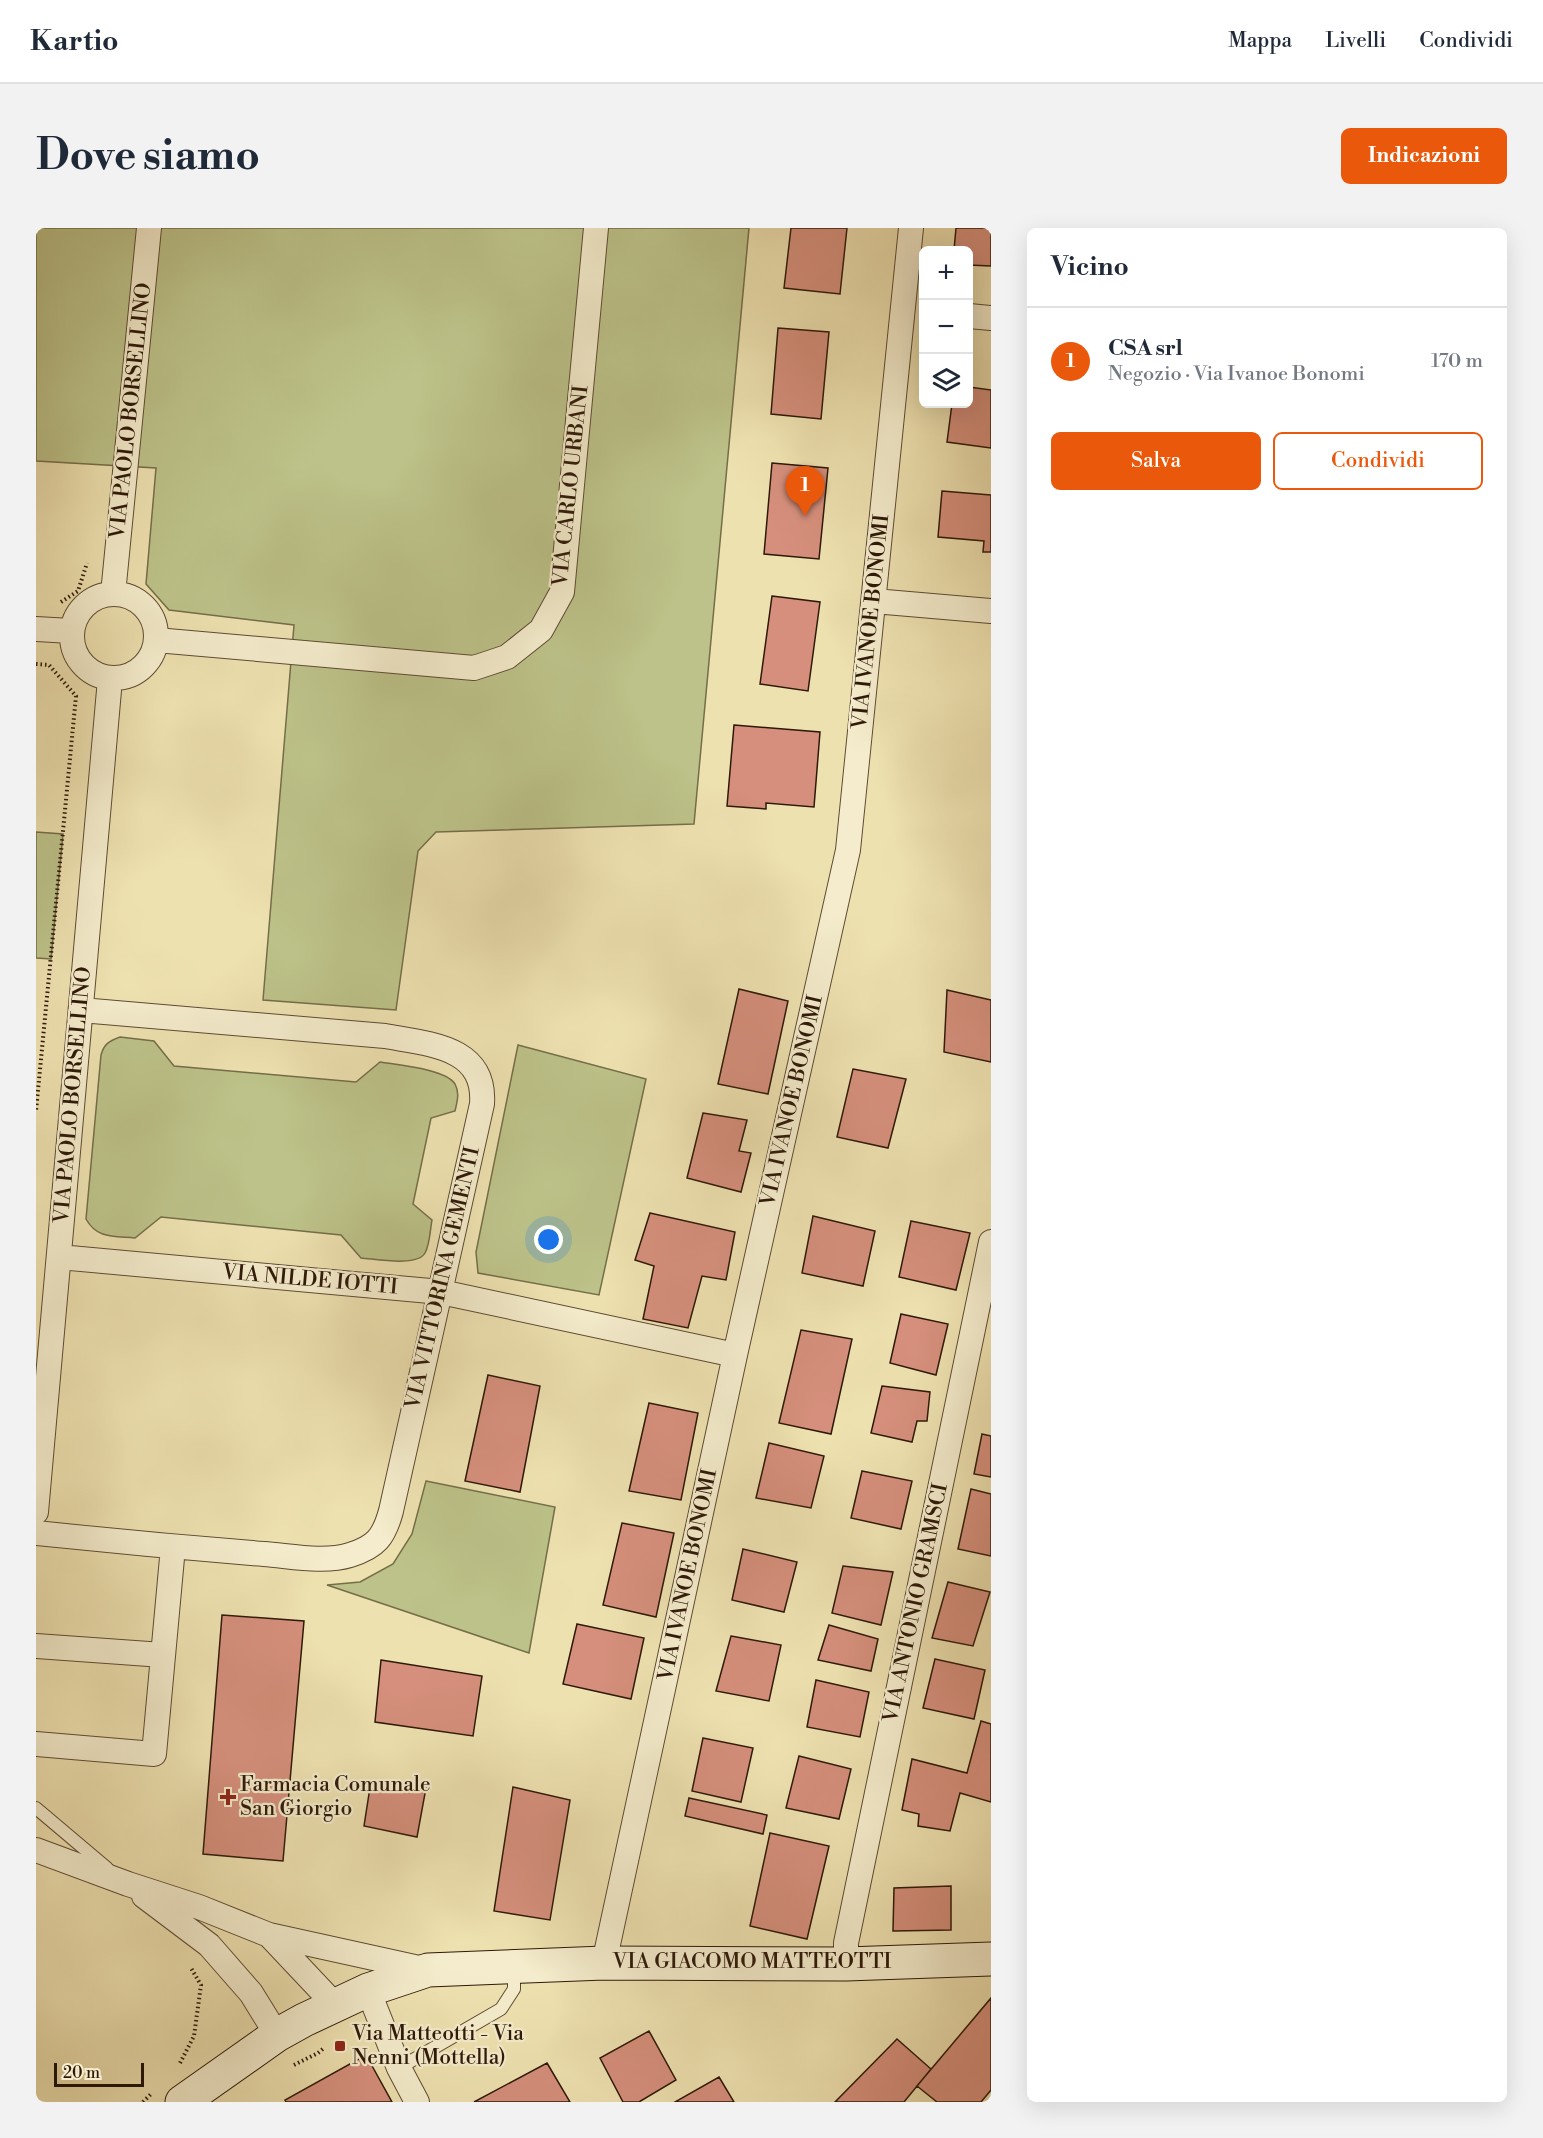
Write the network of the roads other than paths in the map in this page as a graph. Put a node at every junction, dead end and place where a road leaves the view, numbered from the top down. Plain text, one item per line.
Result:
1 (149, 228) edge
2 (596, 228) edge
3 (911, 228) edge
4 (913, 312) edge
5 (973, 316) edge
6 (991, 318) edge
7 (113, 594) junction
8 (874, 601) junction
9 (991, 611) edge
10 (36, 629) edge
11 (71, 631) junction
12 (156, 640) junction
13 (110, 679) junction
14 (81, 1010) junction
15 (991, 1242) edge
16 (59, 1257) junction
17 (441, 1292) junction
18 (735, 1354) junction
19 (36, 1512) edge
20 (36, 1533) edge
21 (173, 1547) junction
22 (36, 1646) edge
23 (163, 1655) junction
24 (36, 1744) edge
25 (36, 1808) edge
26 (36, 1850) edge
27 (126, 1883) junction
28 (269, 1935) junction
29 (991, 1959) edge
30 (604, 1962) junction
31 (846, 1964) junction
32 (514, 1965) junction
33 (428, 1970) junction
34 (368, 1990) junction
35 (335, 2006) junction
36 (277, 2035) junction
37 (399, 2068) junction
38 (172, 2087) edge
39 (417, 2102) edge

1 - 7 street, VIA PAOLO BORSELLINO
2 - 12 street, VIA CARLO URBANI
3 - 4 street, VIA IVANOE BONOMI
4 - 8 street, VIA IVANOE BONOMI
5 - 6 street
7 - 11 street
7 - 12 street
8 - 9 street
8 - 18 street, VIA IVANOE BONOMI
10 - 11 street
11 - 13 street
12 - 13 street
13 - 14 street, VIA PAOLO BORSELLINO
14 - 16 street, VIA PAOLO BORSELLINO
14 - 17 street, VIA VITTORINA GEMENTI
15 - 31 street, VIA ANTONIO GRAMSCI
16 - 17 street, VIA NILDE IOTTI
16 - 19 street, VIA PAOLO BORSELLINO
17 - 18 street, VIA NILDE IOTTI
17 - 21 street, VIA VITTORINA GEMENTI
18 - 30 street, VIA IVANOE BONOMI
20 - 21 street, VIA VITTORINA GEMENTI
21 - 23 street
22 - 23 street
23 - 24 street
25 - 27 lane
26 - 27 street
27 - 28 street
27 - 36 street
28 - 33 street
28 - 35 street
29 - 31 street, VIA GIACOMO MATTEOTTI
30 - 31 street, VIA GIACOMO MATTEOTTI
30 - 32 street, VIA GIACOMO MATTEOTTI
32 - 33 street, VIA GIACOMO MATTEOTTI
32 - 37 lane
33 - 34 street, VIA GIACOMO MATTEOTTI
34 - 35 street, VIA GIACOMO MATTEOTTI
34 - 37 street
35 - 36 street, VIA GIACOMO MATTEOTTI
36 - 38 street, VIA GIACOMO MATTEOTTI
37 - 39 street

